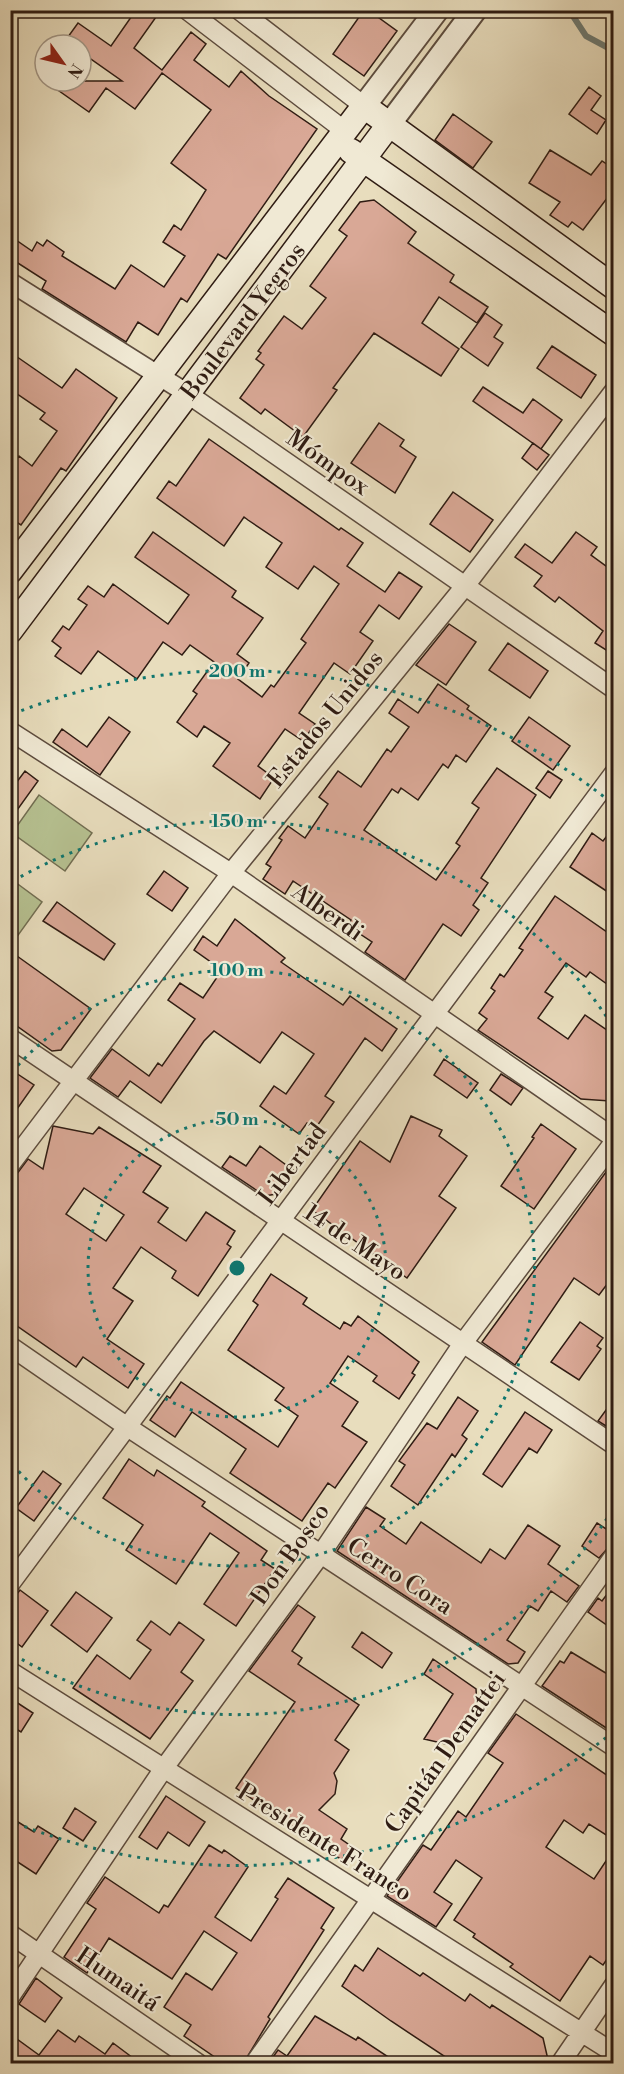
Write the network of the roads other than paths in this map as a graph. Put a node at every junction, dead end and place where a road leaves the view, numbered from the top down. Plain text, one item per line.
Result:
1 (187, 10) edge
2 (238, 10) edge
3 (437, 10) edge
4 (475, 10) edge
5 (364, 106) junction
6 (388, 126) junction
7 (341, 136) junction
8 (363, 160) junction
9 (10, 282) edge
10 (614, 286) edge
11 (614, 334) edge
12 (159, 375) junction
13 (614, 391) edge
14 (188, 394) junction
15 (10, 571) edge
16 (465, 586) junction
17 (10, 631) edge
18 (614, 689) edge
19 (10, 731) edge
20 (614, 773) edge
21 (231, 873) junction
22 (434, 1016) junction
23 (10, 1038) edge
24 (74, 1080) junction
25 (614, 1140) edge
26 (10, 1166) edge
27 (280, 1220) junction
28 (463, 1343) junction
29 (10, 1346) edge
30 (129, 1428) junction
31 (614, 1445) edge
32 (321, 1554) junction
33 (614, 1556) edge
34 (10, 1584) edge
35 (10, 1671) edge
36 (522, 1685) junction
37 (614, 1748) edge
38 (164, 1768) junction
39 (370, 1900) junction
40 (10, 1934) edge
41 (40, 1954) junction
42 (614, 1985) edge
43 (10, 1997) edge
44 (582, 2031) junction
45 (614, 2053) edge
46 (199, 2064) edge
47 (254, 2064) edge
48 (560, 2064) edge

1 - 7 street
2 - 5 street
3 - 5 street, Boulevard Yegros
4 - 6 street, Boulevard Yegros
5 - 6 main road
5 - 7 main road, Boulevard Yegros
6 - 8 main road, Boulevard Yegros
6 - 10 main road
7 - 8 main road
7 - 12 main road, Boulevard Yegros
8 - 11 main road
8 - 14 main road, Boulevard Yegros
9 - 12 street, Mómpox
12 - 14 street, Mómpox
12 - 15 main road, Boulevard Yegros
13 - 16 street, Estados Unidos
14 - 16 street, Mómpox
14 - 17 main road, Boulevard Yegros
16 - 18 street, Mómpox
16 - 21 street, Estados Unidos
19 - 21 street, Alberdi
20 - 22 street, Libertad
21 - 22 street, Alberdi
21 - 24 street, Estados Unidos
22 - 25 street, Alberdi
22 - 27 street, Libertad
23 - 24 street, 14 de Mayo
24 - 26 street, Estados Unidos
24 - 27 street, 14 de Mayo
25 - 28 street, Don Bosco
27 - 28 street, 14 de Mayo
27 - 30 street, Libertad
28 - 31 street, 14 de Mayo
28 - 32 street, Don Bosco
29 - 30 street, Cerro Cora
30 - 32 street, Cerro Cora
30 - 34 street, Libertad
32 - 36 street, Cerro Cora
32 - 38 street, Don Bosco
33 - 36 street, Capitán Demattei
35 - 38 street, Presidente Franco
36 - 37 street, Cerro Cora
36 - 39 street, Capitán Demattei
38 - 39 street, Presidente Franco
38 - 41 street, Don Bosco
39 - 44 street, Presidente Franco
39 - 47 street, Capitán Demattei
40 - 41 street, Humaitá
41 - 43 street, Don Bosco
41 - 46 street, Humaitá
42 - 44 street
44 - 45 street, Presidente Franco
44 - 48 street

